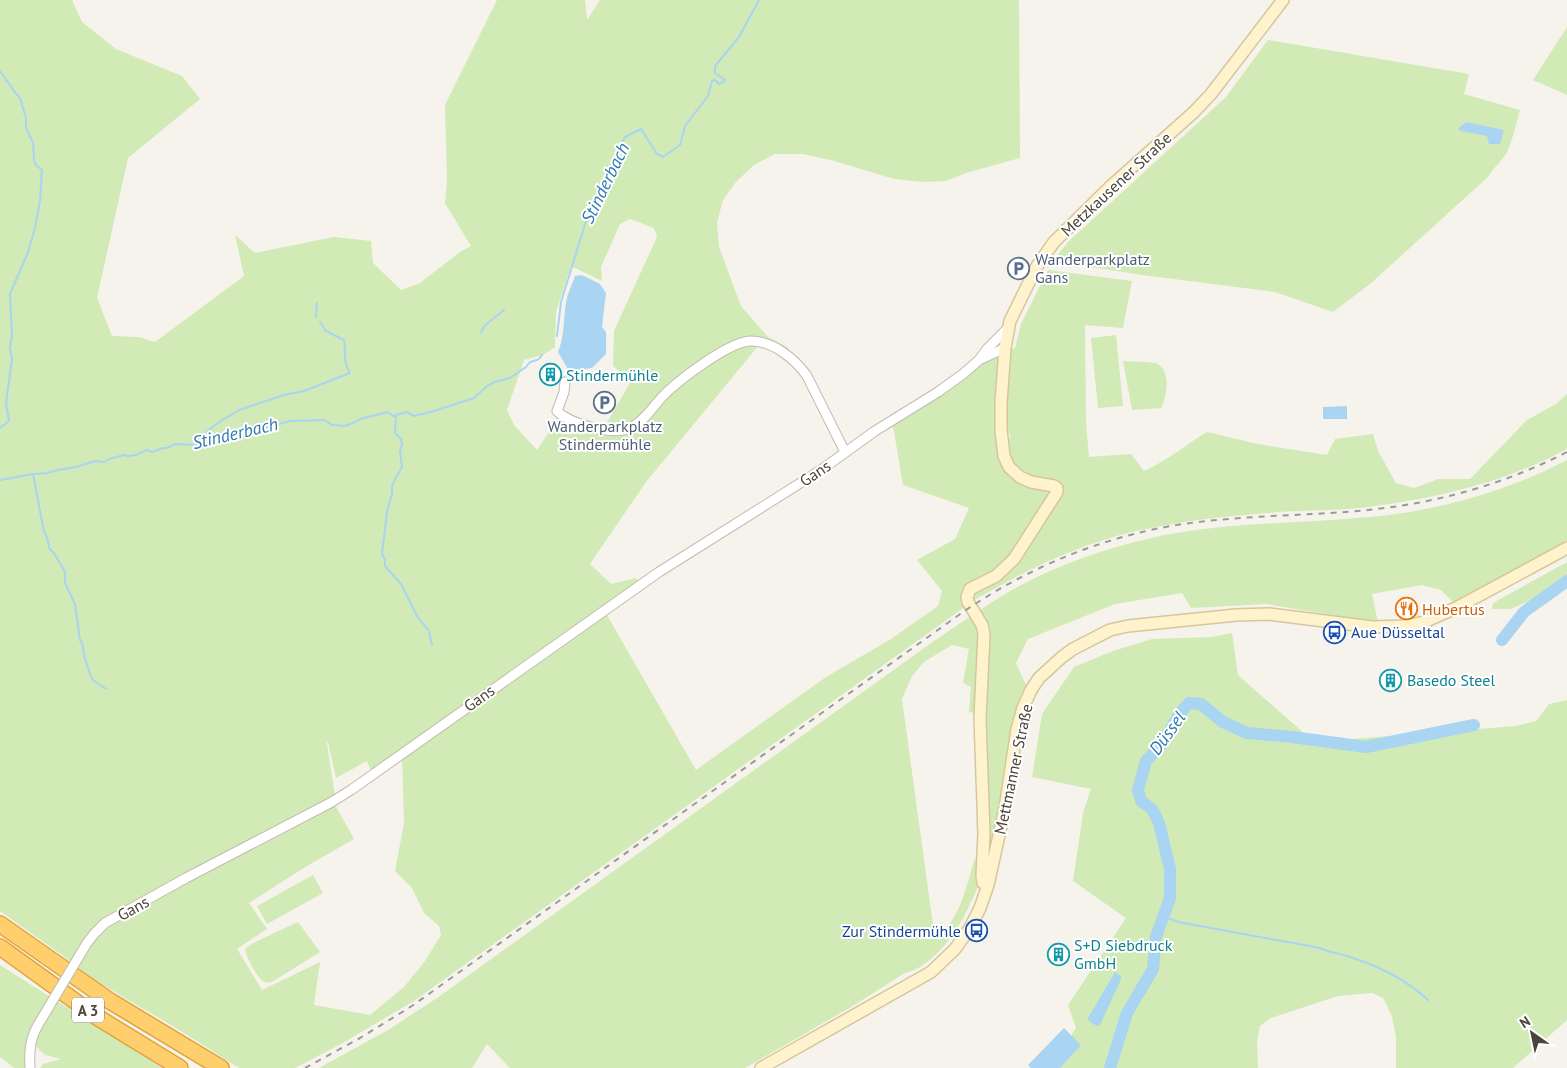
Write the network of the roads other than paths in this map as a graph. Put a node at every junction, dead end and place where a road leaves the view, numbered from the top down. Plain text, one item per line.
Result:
1 (1283, 0) edge
2 (1008, 328) junction
3 (1005, 348) junction
4 (979, 360) junction
5 (565, 382) dead end
6 (845, 452) junction
7 (1567, 548) edge
8 (988, 885) junction
9 (0, 924) edge
10 (0, 947) edge
11 (30, 1068) edge
12 (180, 1068) edge
13 (221, 1068) edge
14 (762, 1068) edge

1 - 2 main road, Metzkausener Straße
2 - 3 main road, Metzkausener Straße
2 - 4 street, Gans
3 - 4 street, Gans
3 - 8 main road, Metzkausener Straße
4 - 6 street, Gans
5 - 6 street
6 - 11 street, Gans, bridge
7 - 8 main road, Mettmanner Straße
8 - 14 main road, Mettmanner Straße
9 - 13 highway, A 3
10 - 12 highway, A 3

